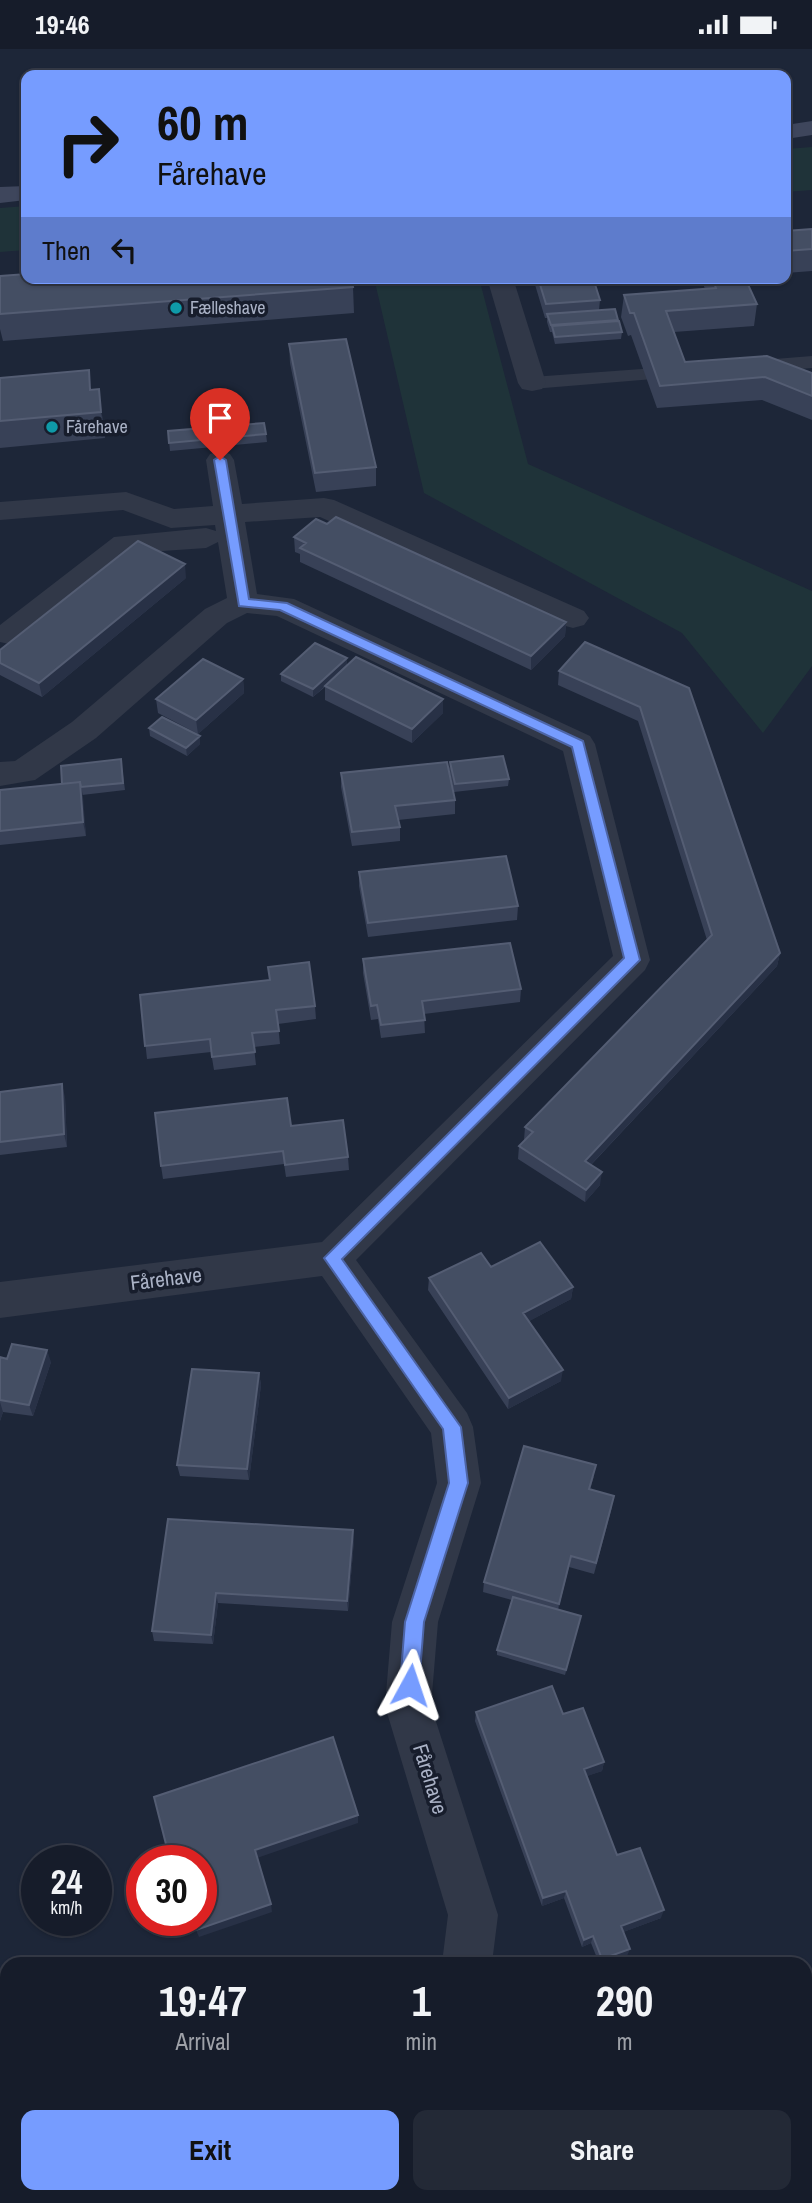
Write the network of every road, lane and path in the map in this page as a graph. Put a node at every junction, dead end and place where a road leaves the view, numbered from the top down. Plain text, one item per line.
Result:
1 (812, 128) edge
2 (791, 131) edge
3 (21, 193) edge
4 (0, 195) edge
5 (502, 284) edge
6 (812, 362) edge
7 (732, 368) edge
8 (705, 370) edge
9 (532, 383) joint
10 (220, 460) dead end
11 (0, 511) edge
12 (230, 525) junction
13 (243, 603) junction
14 (573, 618) dead end
15 (9, 634) dead end
16 (0, 774) edge
17 (332, 1258) junction
18 (0, 1300) edge
19 (468, 1957) edge

1 - 2 street
3 - 4 street
5 - 9 street
6 - 7 lane
8 - 9 lane
10 - 12 street
11 - 12 street
12 - 13 street
12 - 14 street
12 - 15 street
13 - 16 street
13 - 17 street
17 - 18 street, Fårehave
17 - 19 street, Fårehave

